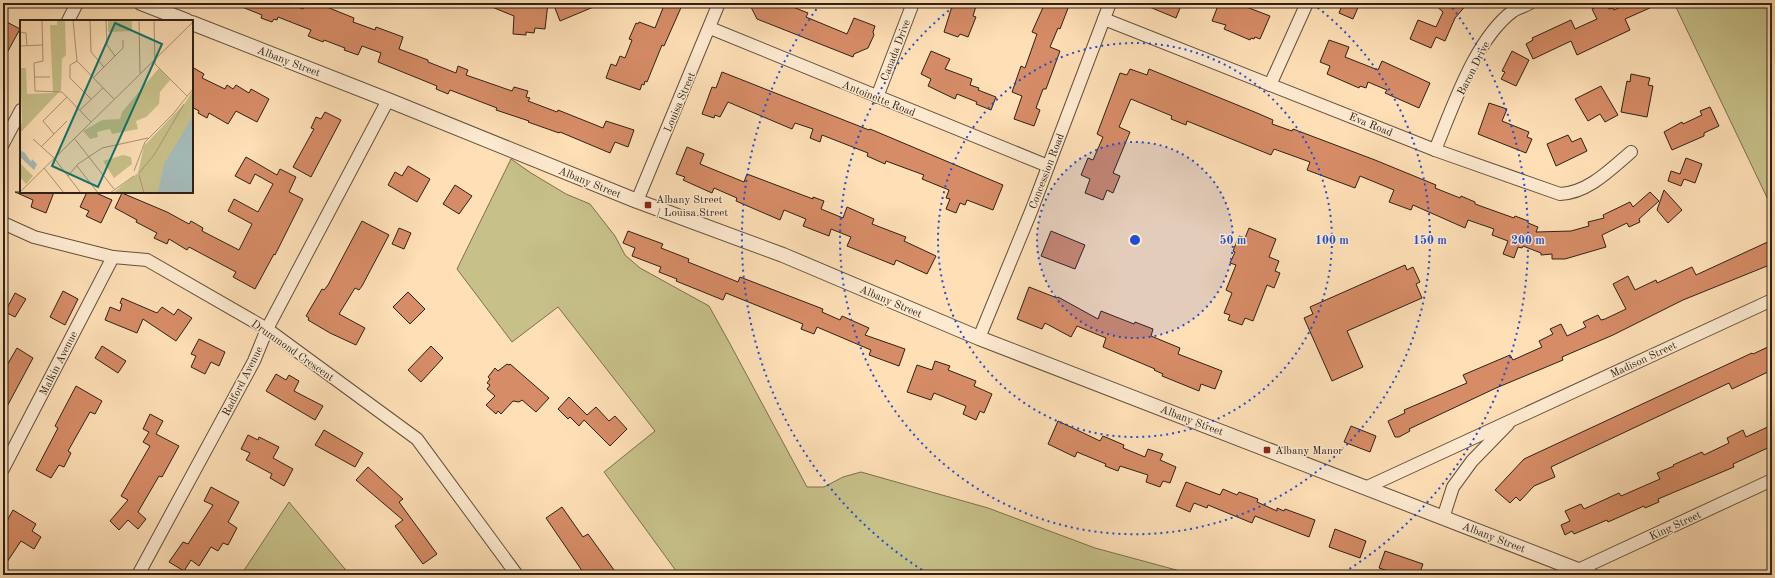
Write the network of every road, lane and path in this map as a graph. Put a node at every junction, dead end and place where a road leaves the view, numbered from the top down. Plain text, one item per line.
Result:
1 (77, 3) edge
2 (141, 3) edge
3 (719, 3) edge
4 (913, 3) edge
5 (1110, 3) edge
6 (1307, 3) edge
7 (1530, 3) edge
8 (1104, 19) junction
9 (68, 20) edge
10 (184, 20) edge
11 (193, 23) edge
12 (710, 28) junction
13 (1270, 85) junction
14 (877, 97) junction
15 (388, 100) junction
16 (20, 112) edge
17 (3, 144) edge
18 (1435, 150) junction
19 (1631, 152) dead end
20 (1048, 166) junction
21 (637, 201) junction
22 (3, 223) edge
23 (113, 257) junction
24 (1772, 300) edge
25 (267, 329) junction
26 (979, 338) junction
27 (1514, 419) junction
28 (3, 469) edge
29 (1772, 480) edge
30 (1365, 488) junction
31 (1443, 518) junction
32 (1574, 572) edge
33 (138, 575) edge
34 (517, 575) edge
35 (1592, 575) edge

1 - 9 street
2 - 10 street
3 - 12 street, Louisa Street
4 - 14 street, Canada Drive
5 - 8 street, Concession Road
6 - 13 street
7 - 18 street, Baron Drive
8 - 13 street, Eva Road
8 - 20 street, Concession Road
11 - 15 street, Albany Street
12 - 14 street, Antoinette Road
12 - 21 street, Louisa Street
13 - 18 street, Eva Road
14 - 20 street, Antoinette Road
15 - 21 street, Albany Street
15 - 25 street, Radford Avenue
16 - 17 street
18 - 19 street, Eva Road
20 - 26 street, Concession Road
21 - 26 street, Albany Street
22 - 23 street, Drummond Crescent
23 - 25 street, Drummond Crescent
23 - 28 street, Malkin Avenue
24 - 27 street, Madison Street
25 - 33 street, Radford Avenue
25 - 34 street, Drummond Crescent
26 - 30 street, Albany Street
27 - 30 street, Madison Street
27 - 31 street, Madison Street
29 - 32 street, King Street
30 - 31 street, Albany Street
31 - 32 street, Albany Street
32 - 35 street, Albany Street

